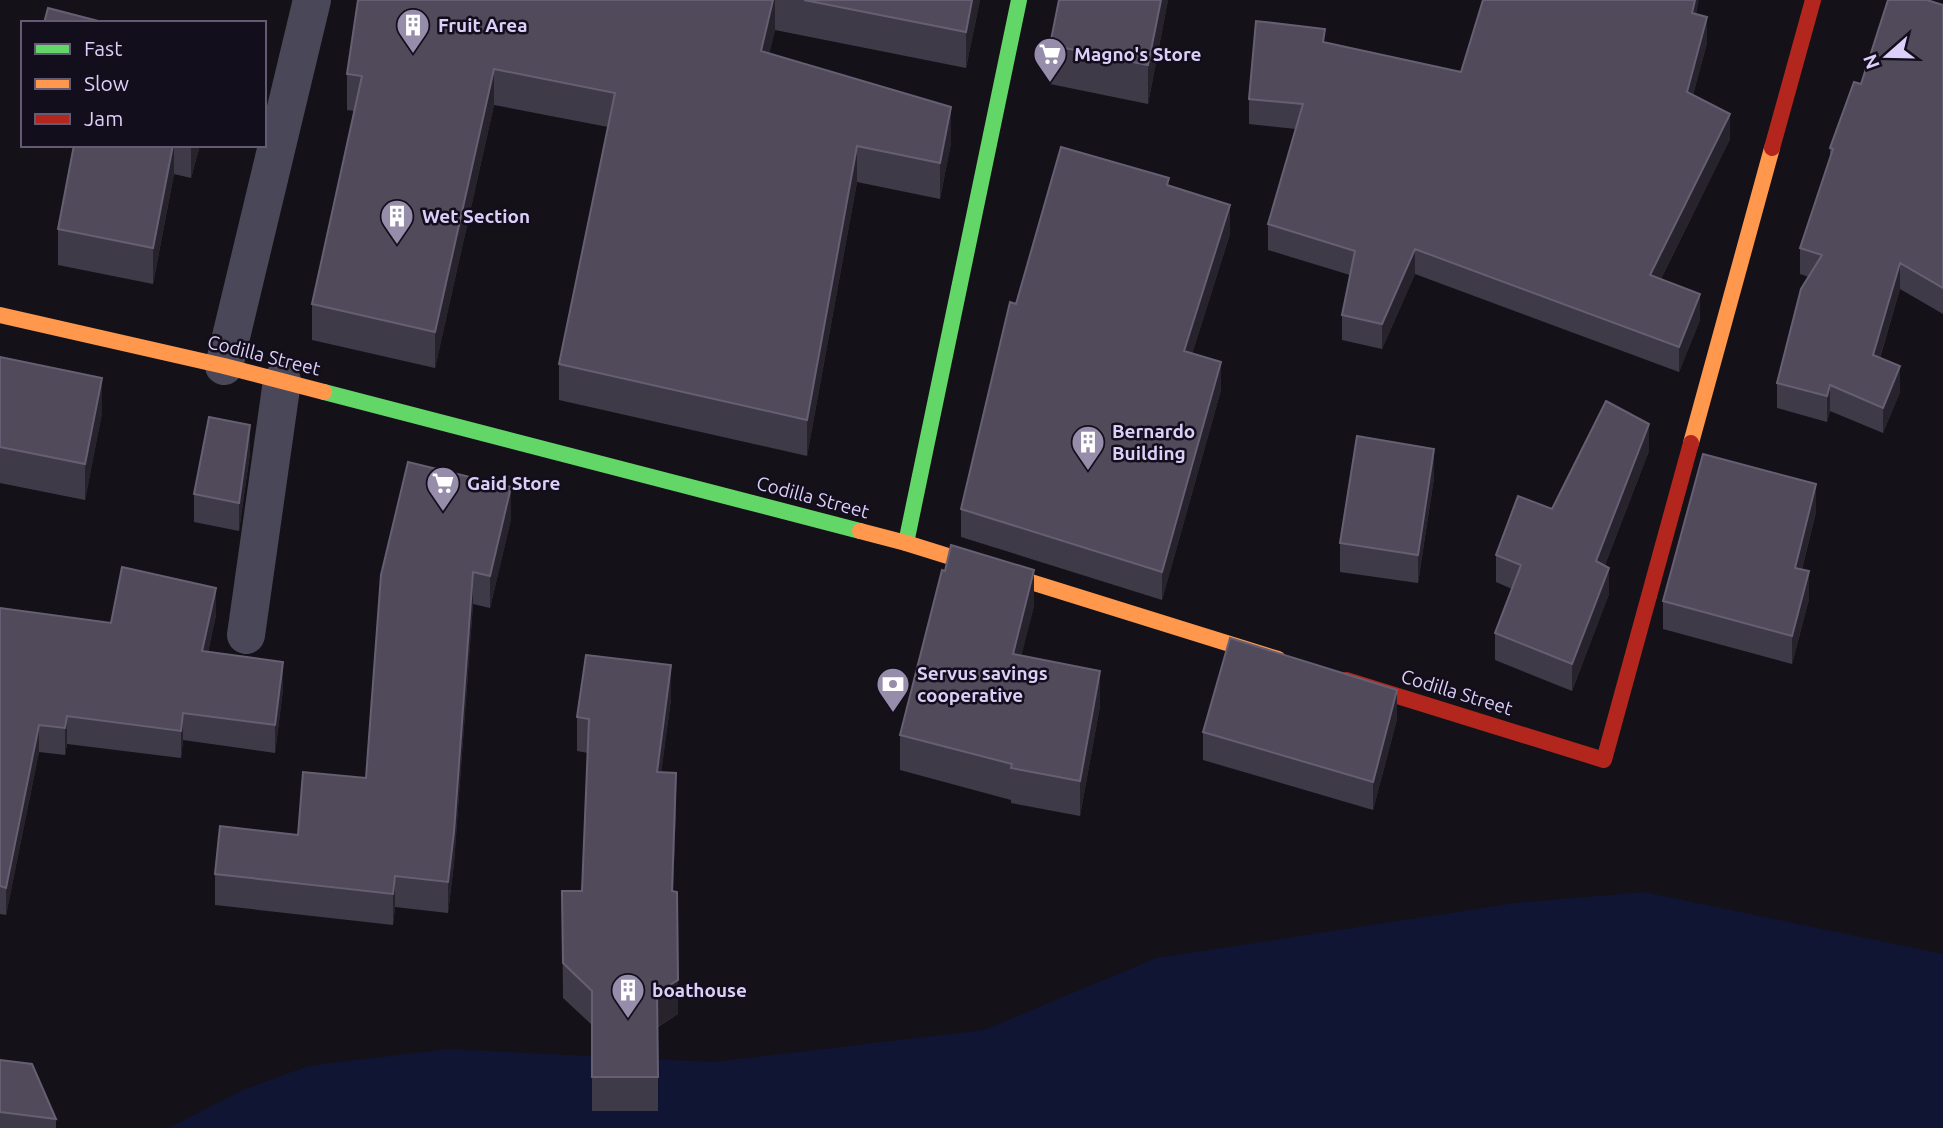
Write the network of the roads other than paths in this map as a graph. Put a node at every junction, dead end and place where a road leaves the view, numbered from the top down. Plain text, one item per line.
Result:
1 (312, 0) edge
2 (1019, 0) edge
3 (1812, 0) edge
4 (0, 315) edge
5 (224, 366) junction
6 (282, 381) junction
7 (906, 543) junction
8 (246, 635) dead end
9 (1288, 662) edge
10 (1327, 674) edge

1 - 5 street
2 - 7 street
3 - 10 street, Codilla Street
4 - 5 street, Codilla Street
5 - 6 street, Codilla Street
6 - 7 street, Codilla Street
6 - 8 street
7 - 9 street, Codilla Street

